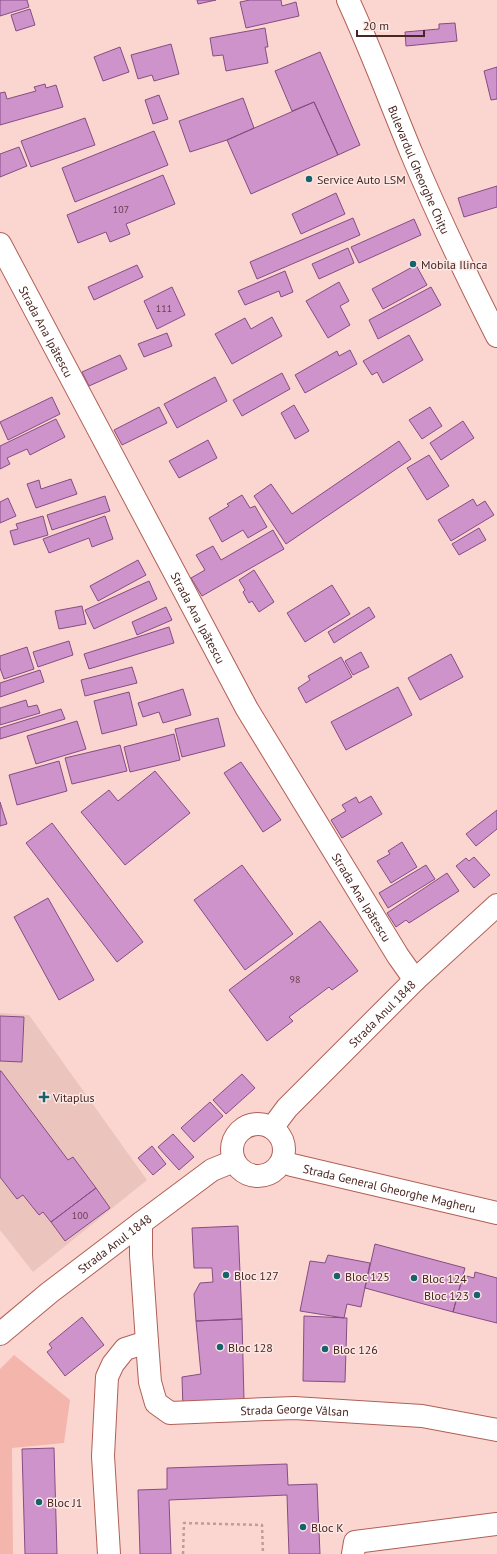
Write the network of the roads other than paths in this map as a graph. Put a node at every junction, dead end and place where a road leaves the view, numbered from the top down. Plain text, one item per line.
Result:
1 (348, 0) edge
2 (0, 244) edge
3 (497, 336) edge
4 (497, 905) edge
5 (414, 980) junction
6 (272, 1128) junction
7 (234, 1161) junction
8 (282, 1161) junction
9 (497, 1213) edge
10 (141, 1223) junction
11 (0, 1334) edge
12 (147, 1342) junction
13 (497, 1430) edge
14 (497, 1524) edge
15 (109, 1554) edge
16 (353, 1554) edge

1 - 3 street, Bulevardul Gheorghe Chițu
2 - 5 street, Strada Ana Ipătescu
4 - 5 street, Strada Anul 1848
5 - 6 street, Strada Anul 1848
6 - 7 street
6 - 8 street
7 - 8 street
7 - 10 street, Strada Anul 1848
8 - 9 street, Strada General Gheorghe Magheru
10 - 11 street, Strada Anul 1848
10 - 12 street, Strada George Vâlsan
12 - 13 street, Strada George Vâlsan
12 - 15 street
14 - 16 street

